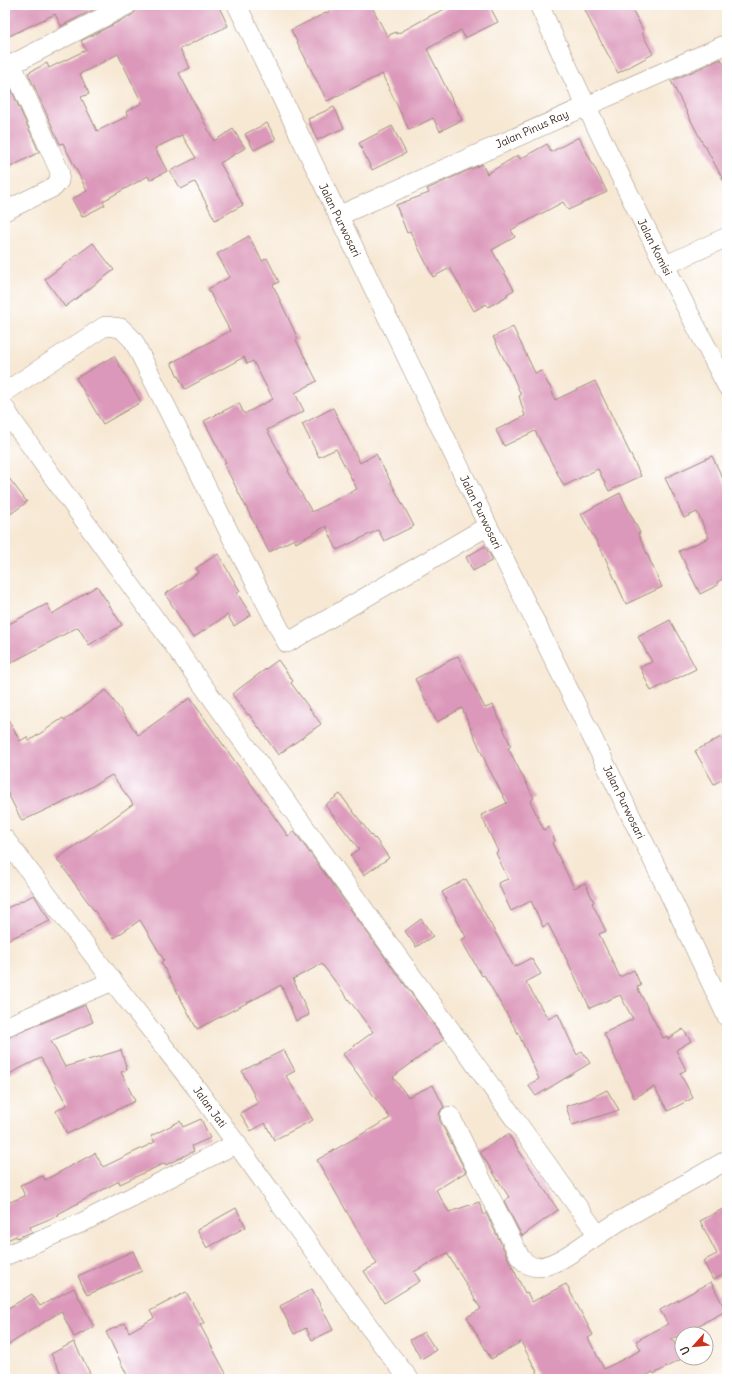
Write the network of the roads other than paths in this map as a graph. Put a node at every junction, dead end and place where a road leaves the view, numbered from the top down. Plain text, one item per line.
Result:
1 (127, 5) edge
2 (237, 5) edge
3 (539, 5) edge
4 (727, 44) edge
5 (9, 66) edge
6 (585, 106) junction
7 (5, 211) edge
8 (338, 216) junction
9 (727, 237) edge
10 (664, 266) junction
11 (727, 386) edge
12 (5, 392) edge
13 (5, 408) edge
14 (488, 526) junction
15 (5, 839) edge
16 (113, 981) junction
17 (727, 1017) edge
18 (5, 1027) edge
19 (450, 1116) dead end
20 (237, 1143) junction
21 (727, 1160) edge
22 (598, 1235) junction
23 (5, 1256) edge
24 (409, 1379) edge

1 - 5 street
2 - 8 street, Jalan Purwosari
3 - 6 street, Jalan Komisi
4 - 6 street, Jalan Pinus Ray
5 - 7 street
6 - 8 street, Jalan Pinus Ray
6 - 10 street, Jalan Komisi
8 - 14 street, Jalan Purwosari
9 - 10 street
10 - 11 street, Jalan Komisi
12 - 14 street
13 - 22 street
14 - 17 street, Jalan Purwosari
15 - 16 street, Jalan Jati
16 - 18 street
16 - 20 street, Jalan Jati
19 - 22 street
20 - 23 street
20 - 24 street, Jalan Jati
21 - 22 street

